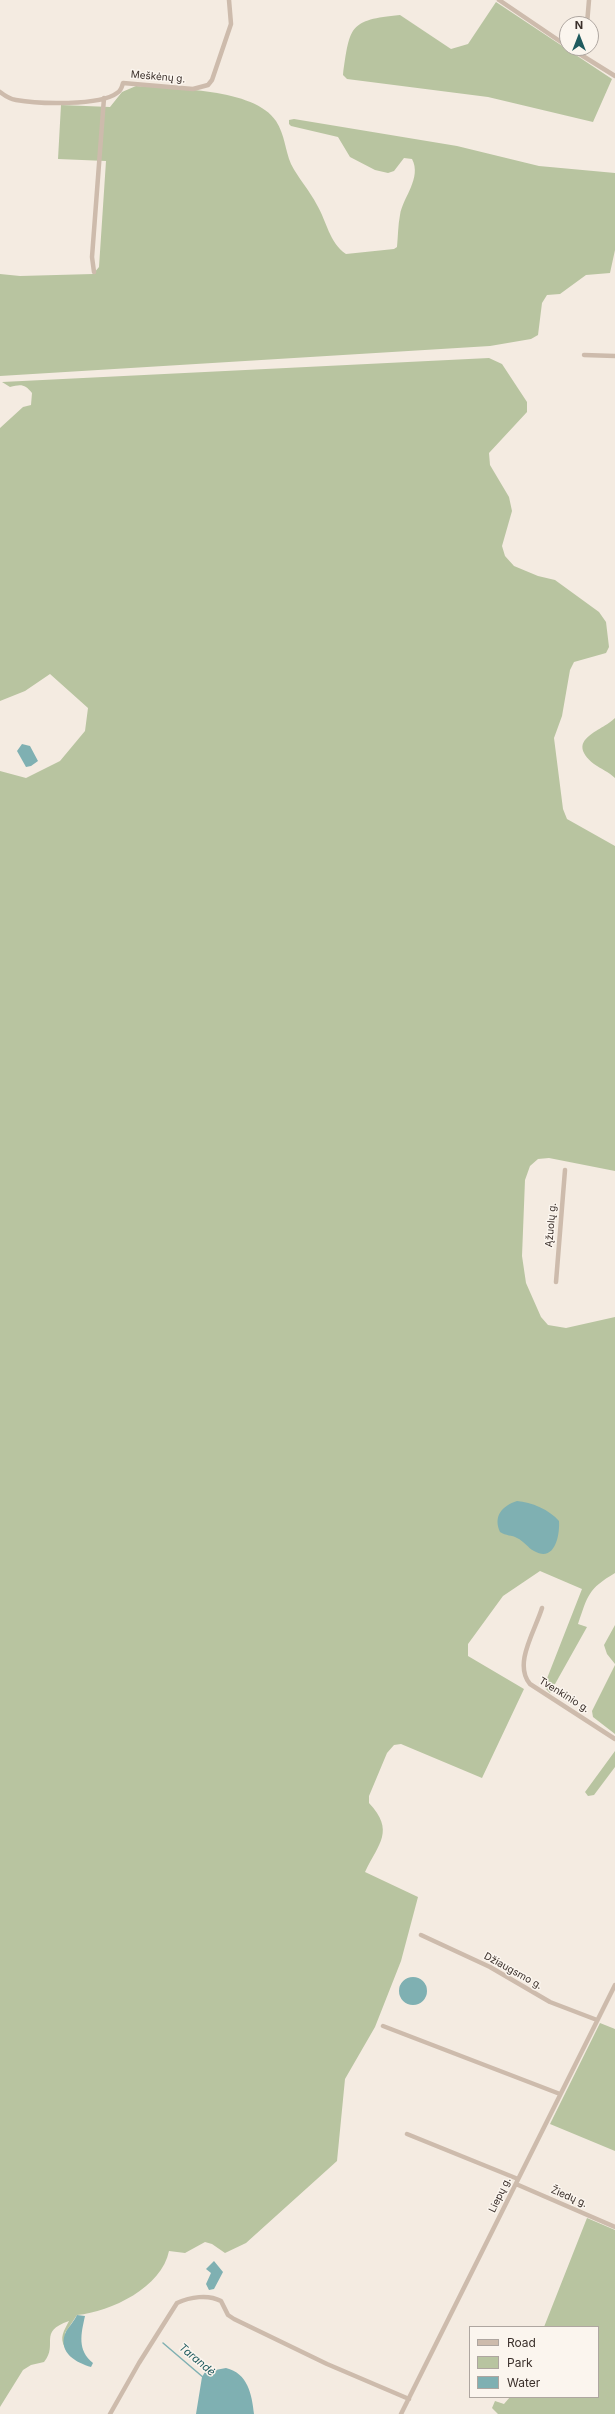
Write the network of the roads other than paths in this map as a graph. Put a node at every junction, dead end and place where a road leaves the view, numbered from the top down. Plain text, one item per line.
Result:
1 (229, 0) edge
2 (499, 0) edge
3 (589, 0) edge
4 (588, 16) edge
5 (559, 41) edge
6 (582, 56) edge
7 (615, 76) edge
8 (0, 92) edge
9 (104, 98) junction
10 (94, 272) dead end
11 (584, 355) dead end
12 (615, 356) edge
13 (565, 1170) dead end
14 (556, 1282) dead end
15 (542, 1608) dead end
16 (615, 1739) edge
17 (421, 1935) dead end
18 (615, 1984) edge
19 (597, 2020) junction
20 (383, 2026) dead end
21 (560, 2094) junction
22 (407, 2134) dead end
23 (518, 2179) junction
24 (516, 2184) junction
25 (615, 2227) edge
26 (409, 2399) junction
27 (110, 2414) edge
28 (401, 2414) edge

1 - 9 street, Meškėnų g.
2 - 5 street
3 - 4 street
6 - 7 street
8 - 9 street, Meškėnų g.
9 - 10 street
11 - 12 street
13 - 14 street, Ąžuolų g.
15 - 16 street, Tvenkinio g.
17 - 19 street, Džiaugsmo g.
18 - 19 street, Liepų g.
19 - 21 street, Liepų g.
20 - 21 street
21 - 23 street, Liepų g.
22 - 23 street
23 - 24 street, Liepų g.
24 - 25 street, Žiedų g.
24 - 26 street, Liepų g.
26 - 27 street
26 - 28 street, Liepų g.

